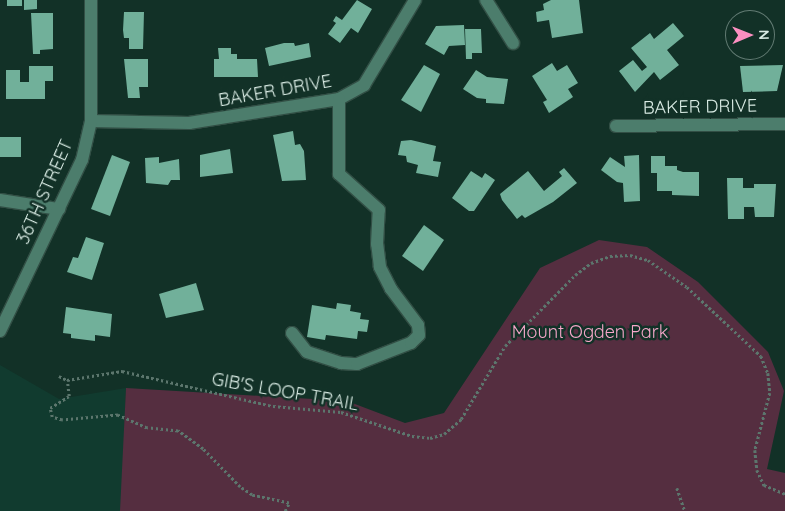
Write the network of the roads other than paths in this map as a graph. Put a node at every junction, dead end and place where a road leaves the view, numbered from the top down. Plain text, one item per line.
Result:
1 (91, 0) edge
2 (415, 0) edge
3 (486, 0) edge
4 (513, 44) dead end
5 (339, 99) junction
6 (91, 121) junction
7 (785, 124) edge
8 (616, 126) dead end
9 (0, 200) edge
10 (59, 209) junction
11 (0, 331) edge
12 (292, 333) dead end

1 - 6 street, 36TH STREET
2 - 5 street, BAKER DRIVE
3 - 4 street
5 - 6 street, BAKER DRIVE
5 - 12 street
6 - 10 street, 36TH STREET
7 - 8 street, BAKER DRIVE
9 - 10 street
10 - 11 street, 36TH STREET

